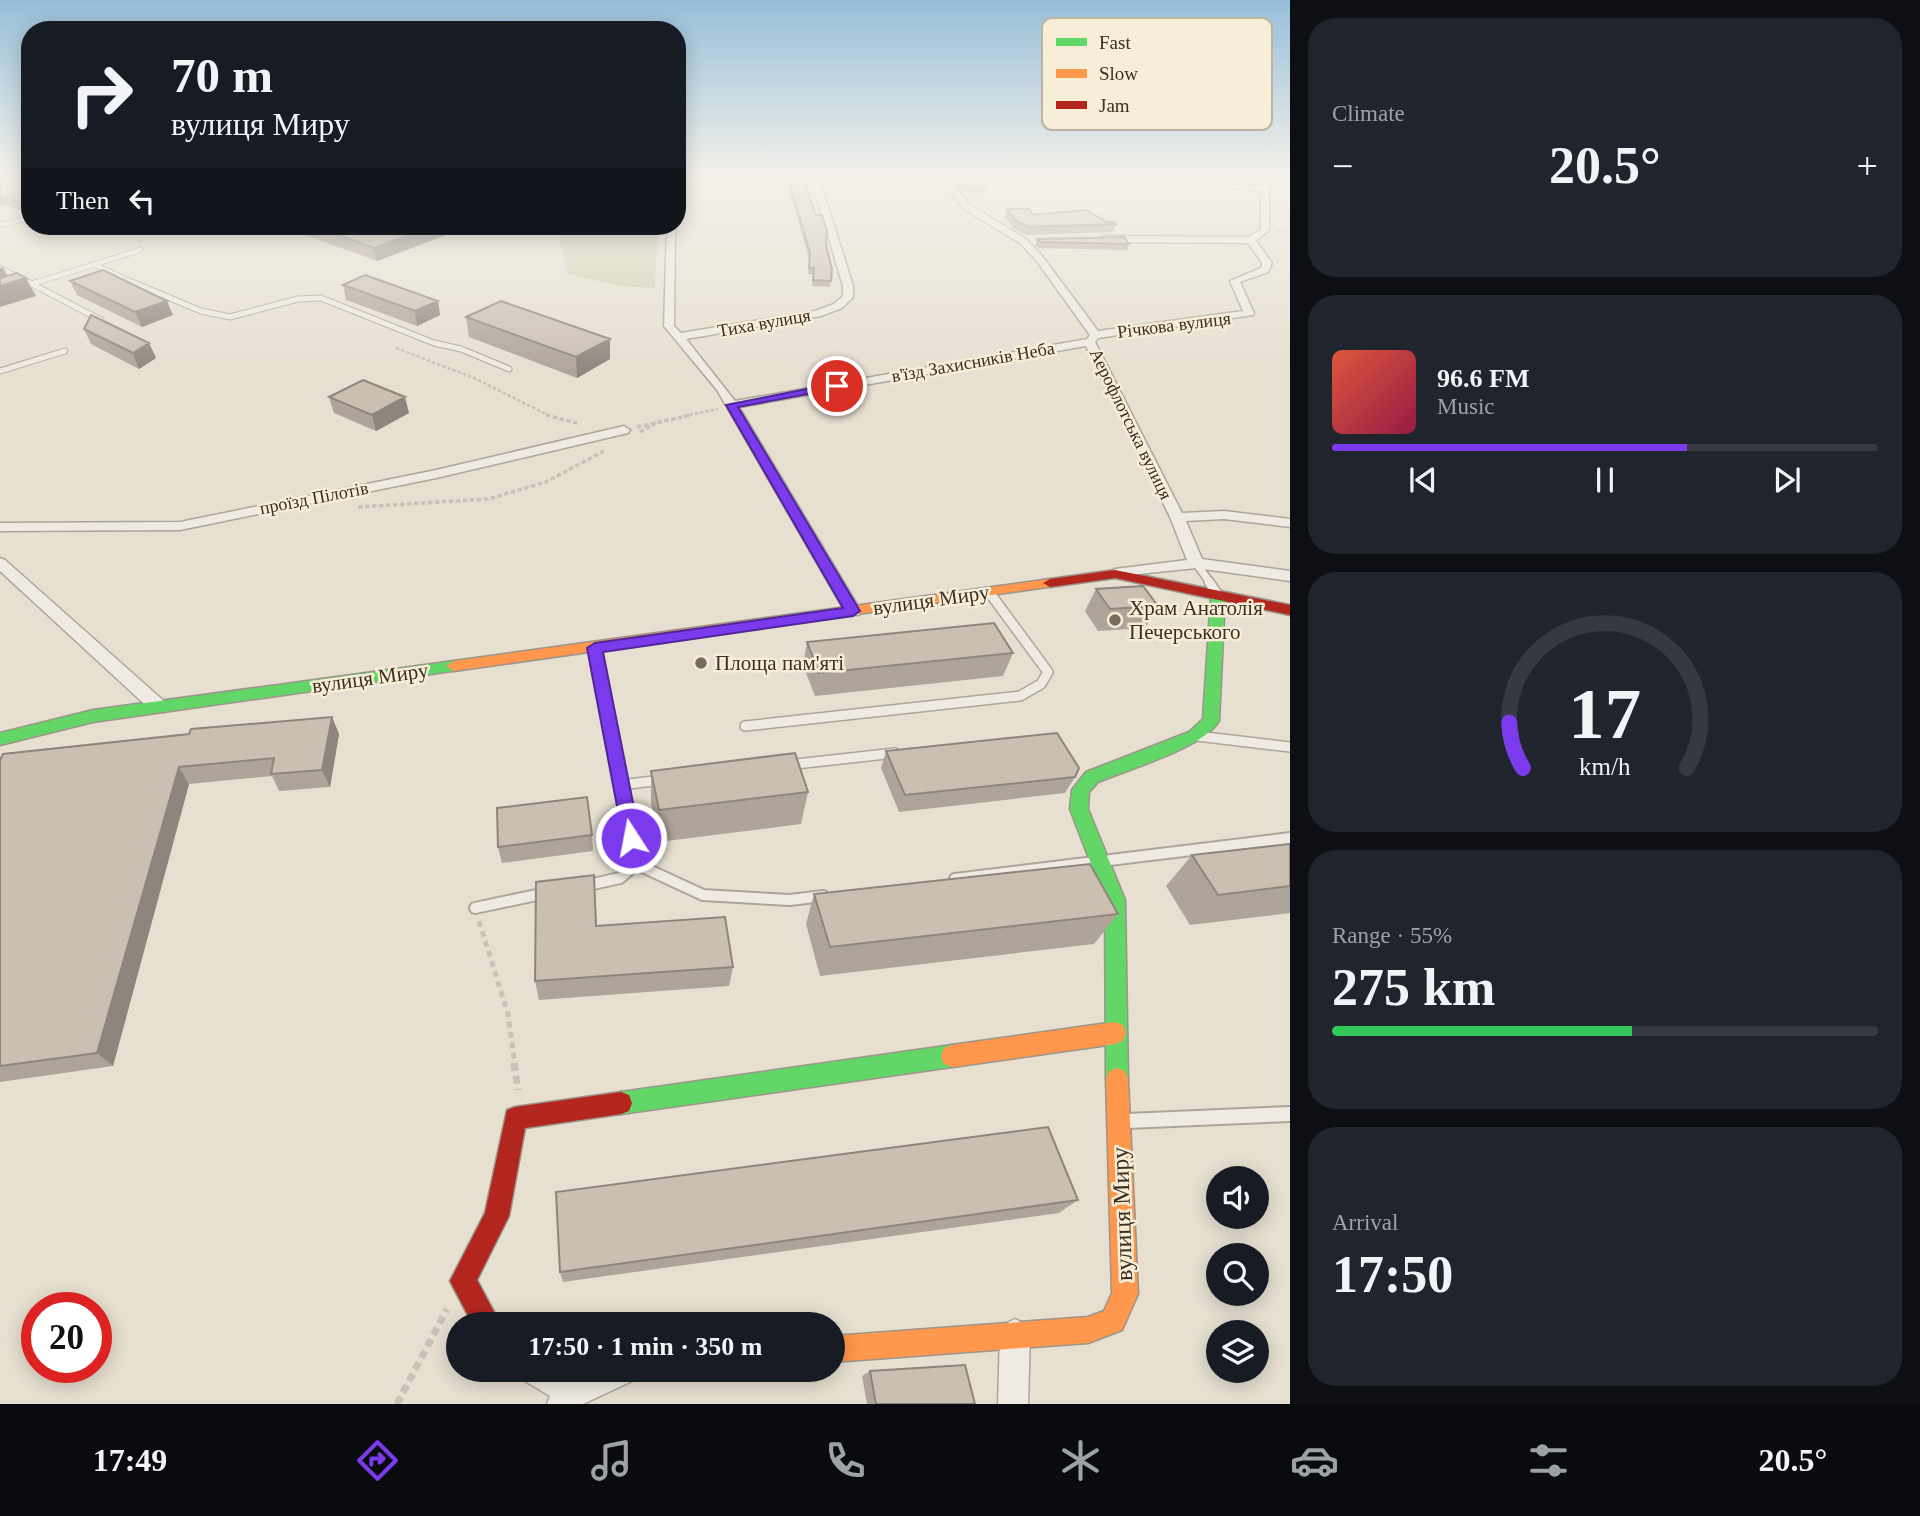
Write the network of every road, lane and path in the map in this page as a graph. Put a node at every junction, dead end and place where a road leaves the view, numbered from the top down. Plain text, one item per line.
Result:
1 (671, 244) edge
2 (835, 244) edge
3 (1025, 244) edge
4 (1253, 244) edge
5 (140, 250) dead end
6 (93, 264) junction
7 (0, 268) edge
8 (32, 284) junction
9 (0, 294) edge
10 (114, 327) edge
11 (678, 337) junction
12 (1093, 339) junction
13 (396, 348) dead end
14 (65, 351) dead end
15 (509, 369) dead end
16 (0, 371) edge
17 (732, 405) junction
18 (624, 430) junction
19 (1177, 517) junction
20 (1290, 523) edge
21 (0, 527) edge
22 (0, 563) edge
23 (1196, 563) junction
24 (1115, 574) junction
25 (1290, 576) edge
26 (989, 592) junction
27 (1218, 595) junction
28 (1290, 610) edge
29 (853, 611) junction
30 (595, 648) junction
31 (159, 707) junction
32 (745, 726) dead end
33 (1195, 736) junction
34 (0, 739) edge
35 (1290, 747) edge
36 (911, 751) edge
37 (773, 767) edge
38 (676, 779) edge
39 (620, 785) junction
40 (1290, 838) edge
41 (1101, 861) junction
42 (636, 864) junction
43 (939, 881) edge
44 (567, 889) edge
45 (554, 892) edge
46 (830, 895) edge
47 (475, 908) joint
48 (1115, 1032) junction
49 (1290, 1114) edge
50 (515, 1118) junction
51 (1118, 1121) junction
52 (463, 1281) junction
53 (481, 1312) edge
54 (1015, 1333) junction
55 (845, 1348) edge
56 (550, 1382) edge
57 (598, 1382) edge
58 (568, 1398) edge
59 (397, 1404) edge
60 (1013, 1404) edge

1 - 11 street
2 - 11 street, Тиха вулиця
3 - 12 street, Аерофлотська вулиця
4 - 12 street, Річкова вулиця
5 - 6 lane
6 - 8 lane
6 - 15 lane
7 - 8 lane
8 - 9 lane
8 - 10 lane
11 - 17 street
12 - 17 street, в'їзд Захисників Неба
12 - 19 street, Аерофлотська вулиця
13 - 18 path
14 - 16 lane
17 - 18 path
17 - 29 street
18 - 21 street, проїзд Пілотів
19 - 20 street
19 - 23 street, Аерофлотська вулиця
22 - 31 street
23 - 24 street
23 - 25 street
23 - 27 lane
24 - 26 street, вулиця Миру
24 - 27 street, вулиця Миру
26 - 29 street, вулиця Миру
26 - 32 lane
27 - 28 street, вулиця Миру
27 - 33 street
29 - 30 street, вулиця Миру
30 - 31 street, вулиця Миру
30 - 39 lane
31 - 34 street, вулиця Миру
33 - 35 lane
33 - 41 street, вулиця Миру
36 - 37 lane
38 - 39 lane
39 - 42 lane
40 - 41 lane
41 - 43 lane
41 - 48 street, вулиця Миру
42 - 44 lane
42 - 46 lane
45 - 47 lane
47 - 50 path
48 - 50 street
48 - 51 street, вулиця Миру
49 - 51 lane
50 - 52 street
51 - 54 street, вулиця Миру
52 - 53 street
52 - 59 path
54 - 55 street, вулиця Миру
54 - 60 street
56 - 58 street
57 - 58 street

